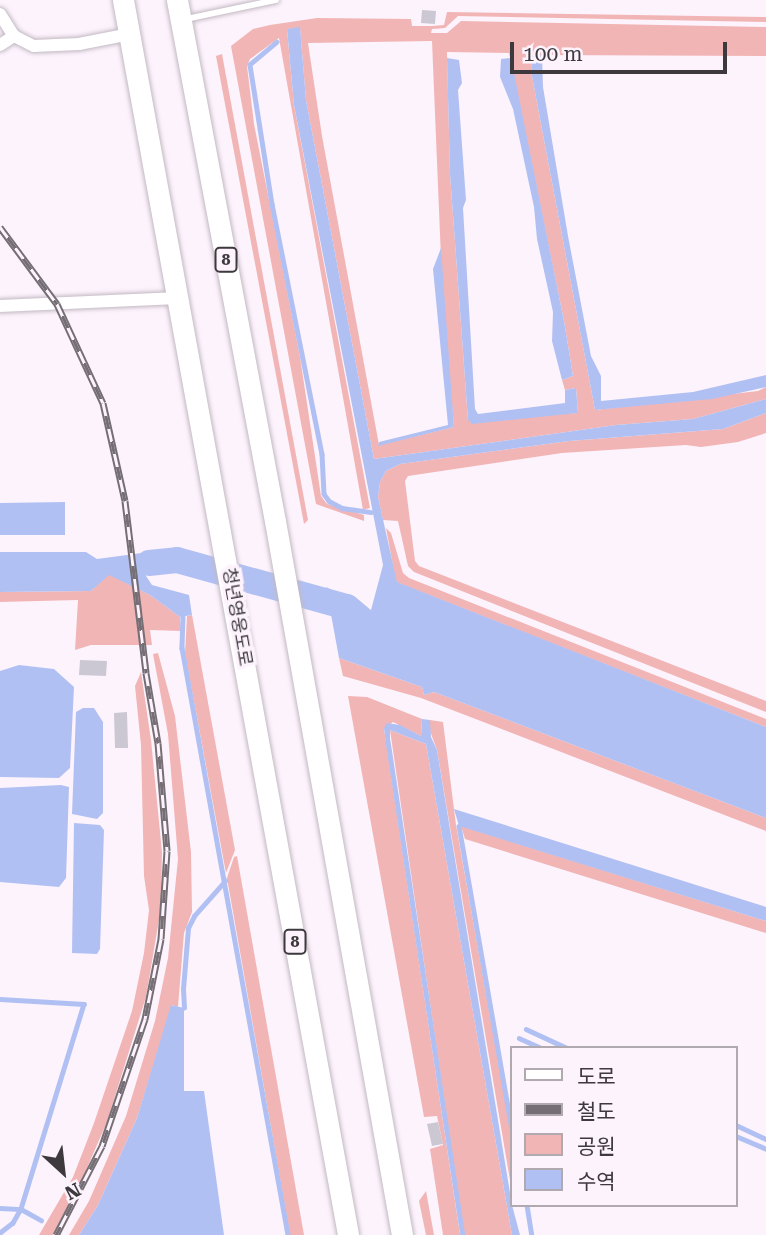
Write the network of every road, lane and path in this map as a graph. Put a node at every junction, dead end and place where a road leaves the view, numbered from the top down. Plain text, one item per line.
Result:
1 (124, 0) edge
2 (276, 0) edge
3 (179, 10) edge
4 (0, 14) edge
5 (130, 34) junction
6 (14, 36) junction
7 (0, 45) edge
8 (178, 298) junction
9 (0, 306) edge
10 (348, 1235) edge
11 (402, 1235) edge

1 - 5 highway, 청년영웅도로 / 8
2 - 3 lane
3 - 11 highway, 8
4 - 6 street
5 - 6 street
5 - 8 highway, 청년영웅도로 / 8
6 - 7 street
8 - 9 street
8 - 10 highway, 청년영웅도로 / 8

